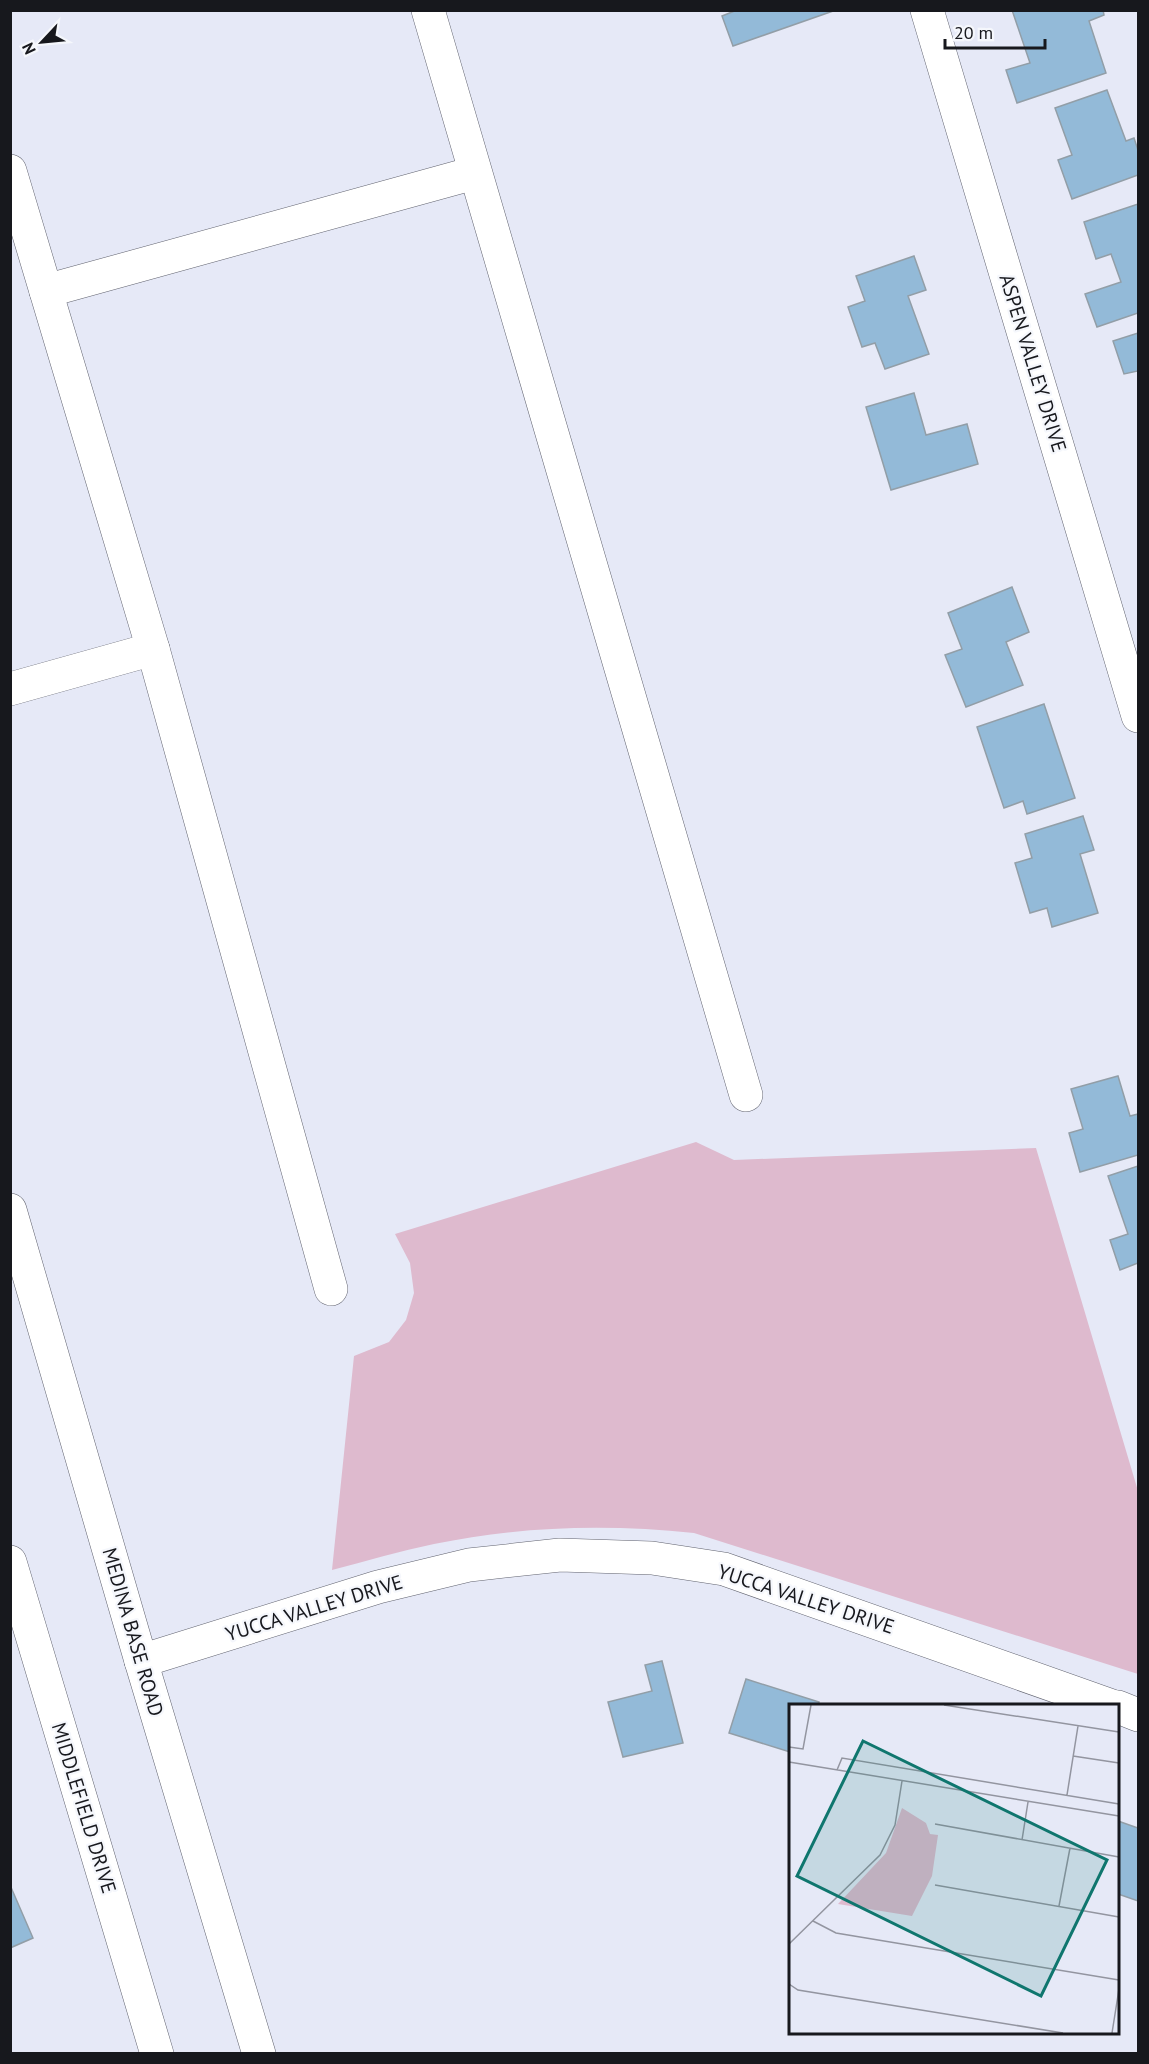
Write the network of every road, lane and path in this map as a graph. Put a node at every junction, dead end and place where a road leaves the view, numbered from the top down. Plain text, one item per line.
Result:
1 (428, 10) edge
2 (927, 10) edge
3 (10, 171) edge
4 (474, 173) junction
5 (46, 291) junction
6 (153, 649) junction
7 (10, 689) edge
8 (1138, 716) edge
9 (746, 1095) dead end
10 (10, 1210) edge
11 (331, 1289) dead end
12 (10, 1562) edge
13 (141, 1661) junction
14 (1106, 1704) edge
15 (1119, 1707) edge
16 (1138, 1715) edge
17 (157, 2054) edge
18 (259, 2054) edge

1 - 4 street
2 - 8 street, ASPEN VALLEY DRIVE
3 - 5 street
4 - 5 street
4 - 9 street
5 - 6 street
6 - 7 street
6 - 11 street
10 - 13 street, MEDINA BASE ROAD
12 - 17 street, MIDDLEFIELD DRIVE
13 - 14 street, YUCCA VALLEY DRIVE
13 - 18 street, MEDINA BASE ROAD
15 - 16 street

